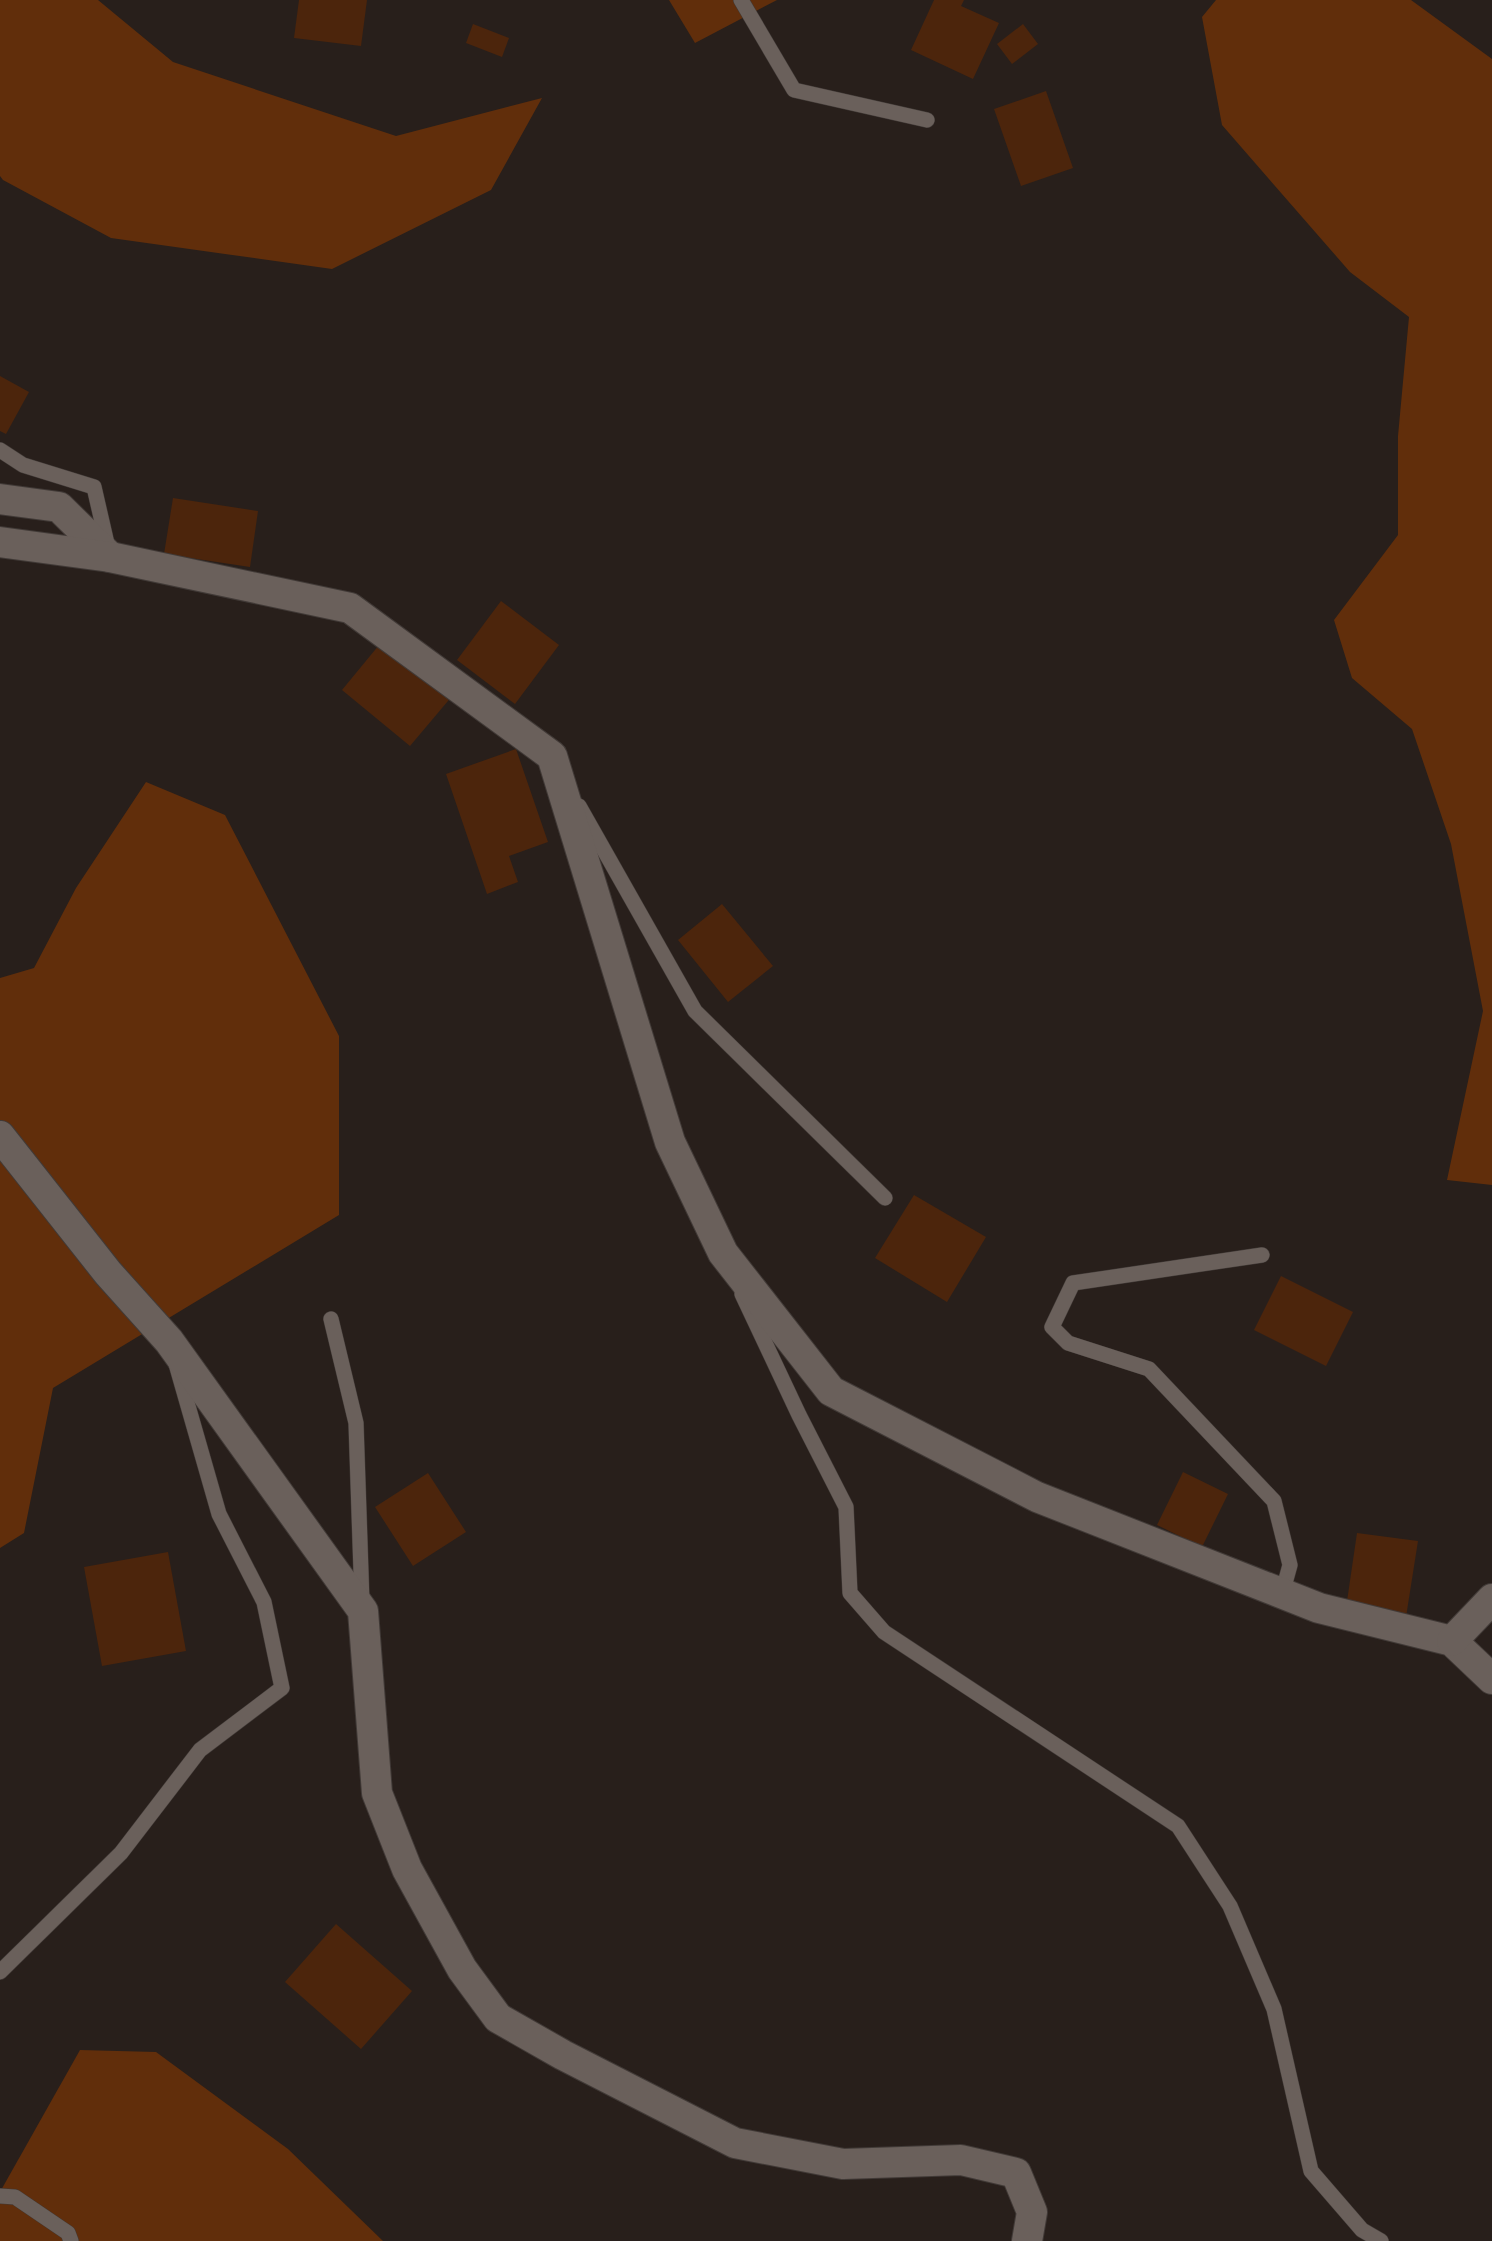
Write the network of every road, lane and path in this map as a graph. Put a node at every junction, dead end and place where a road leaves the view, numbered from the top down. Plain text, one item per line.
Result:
1 (741, 0) edge
2 (927, 120) dead end
3 (0, 450) edge
4 (0, 499) edge
5 (0, 542) edge
6 (110, 556) junction
7 (552, 756) junction
8 (0, 1136) edge
9 (885, 1198) dead end
10 (723, 1253) junction
11 (1262, 1255) dead end
12 (331, 1318) dead end
13 (169, 1341) junction
14 (1282, 1594) junction
15 (1492, 1599) edge
16 (363, 1611) junction
17 (1452, 1641) junction
18 (1492, 1679) edge
19 (0, 1972) edge
20 (0, 2196) edge
21 (71, 2241) edge
22 (1027, 2241) edge
23 (1381, 2241) edge

1 - 2 lane
3 - 6 lane
4 - 6 street
5 - 6 street
6 - 7 street
7 - 9 lane
7 - 10 street
8 - 13 street
10 - 14 street
10 - 23 lane
11 - 14 lane
12 - 16 lane
13 - 16 street
13 - 19 lane
14 - 17 street
15 - 17 street
16 - 22 street
17 - 18 street
20 - 21 lane

